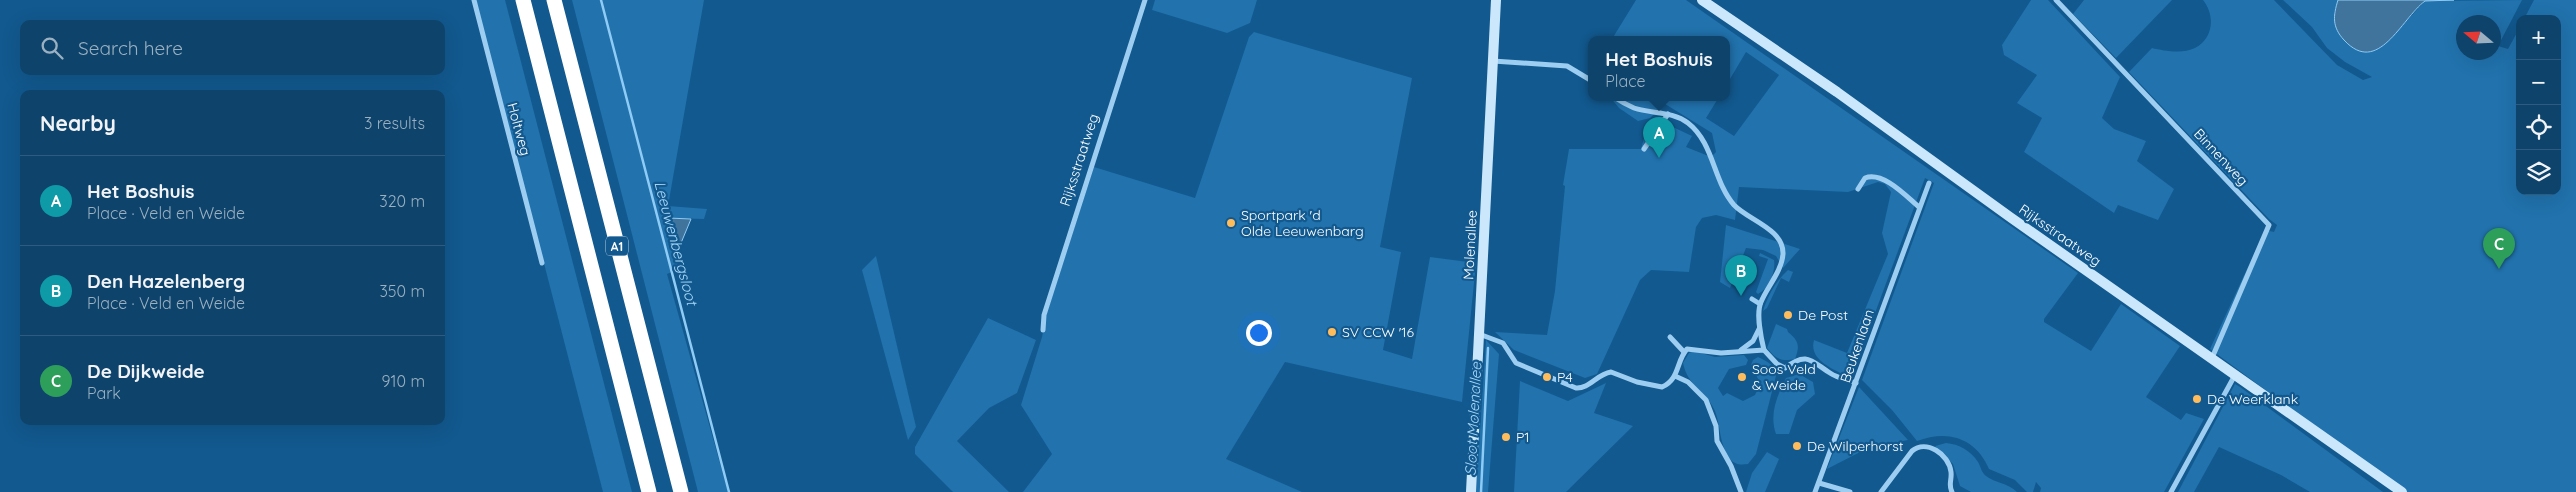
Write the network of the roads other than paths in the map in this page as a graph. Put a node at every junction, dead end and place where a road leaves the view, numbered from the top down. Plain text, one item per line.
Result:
1 (474, 0) edge
2 (523, 0) edge
3 (554, 0) edge
4 (1145, 0) edge
5 (1496, 0) edge
6 (1702, 0) edge
7 (2056, 0) edge
8 (1493, 61) junction
9 (1588, 79) edge
10 (1621, 101) edge
11 (1668, 114) junction
12 (1644, 149) dead end
13 (1928, 183) dead end
14 (1858, 189) dead end
15 (1919, 207) junction
16 (542, 263) dead end
17 (1752, 299) dead end
18 (1760, 304) junction
19 (1760, 326) junction
20 (1043, 330) dead end
21 (1479, 334) junction
22 (1670, 337) dead end
23 (1740, 350) junction
24 (1764, 350) junction
25 (1684, 352) junction
26 (2212, 358) junction
27 (2235, 375) junction
28 (1676, 376) junction
29 (1856, 383) junction
30 (1818, 483) junction
31 (649, 492) edge
32 (681, 492) edge
33 (1471, 492) edge
34 (1740, 492) edge
35 (1815, 492) edge
36 (1850, 492) edge
37 (1881, 492) edge
38 (1952, 492) edge
39 (2171, 492) edge
40 (2402, 492) edge

1 - 16 street, Holtweg
2 - 31 highway, A1
3 - 32 highway, A1
4 - 20 street, Rijksstraatweg
5 - 8 main road, Molenallee
6 - 26 main road, Rijksstraatweg
7 - 26 street, Binnenweg
8 - 9 street
8 - 21 main road, Molenallee
10 - 11 street
11 - 12 street
11 - 18 street
13 - 15 street, Beukenlaan
14 - 15 street
15 - 29 street, Beukenlaan
17 - 18 street
18 - 19 street
19 - 23 street
19 - 24 street
21 - 28 street
21 - 33 main road, Molenallee
22 - 25 street
23 - 24 street
23 - 25 street
24 - 29 street
25 - 28 street
26 - 27 main road, Rijksstraatweg
27 - 39 street
27 - 40 main road, Rijksstraatweg
28 - 34 street
29 - 30 street, Beukenlaan
30 - 35 street, Beukenlaan
30 - 36 street
37 - 38 street

